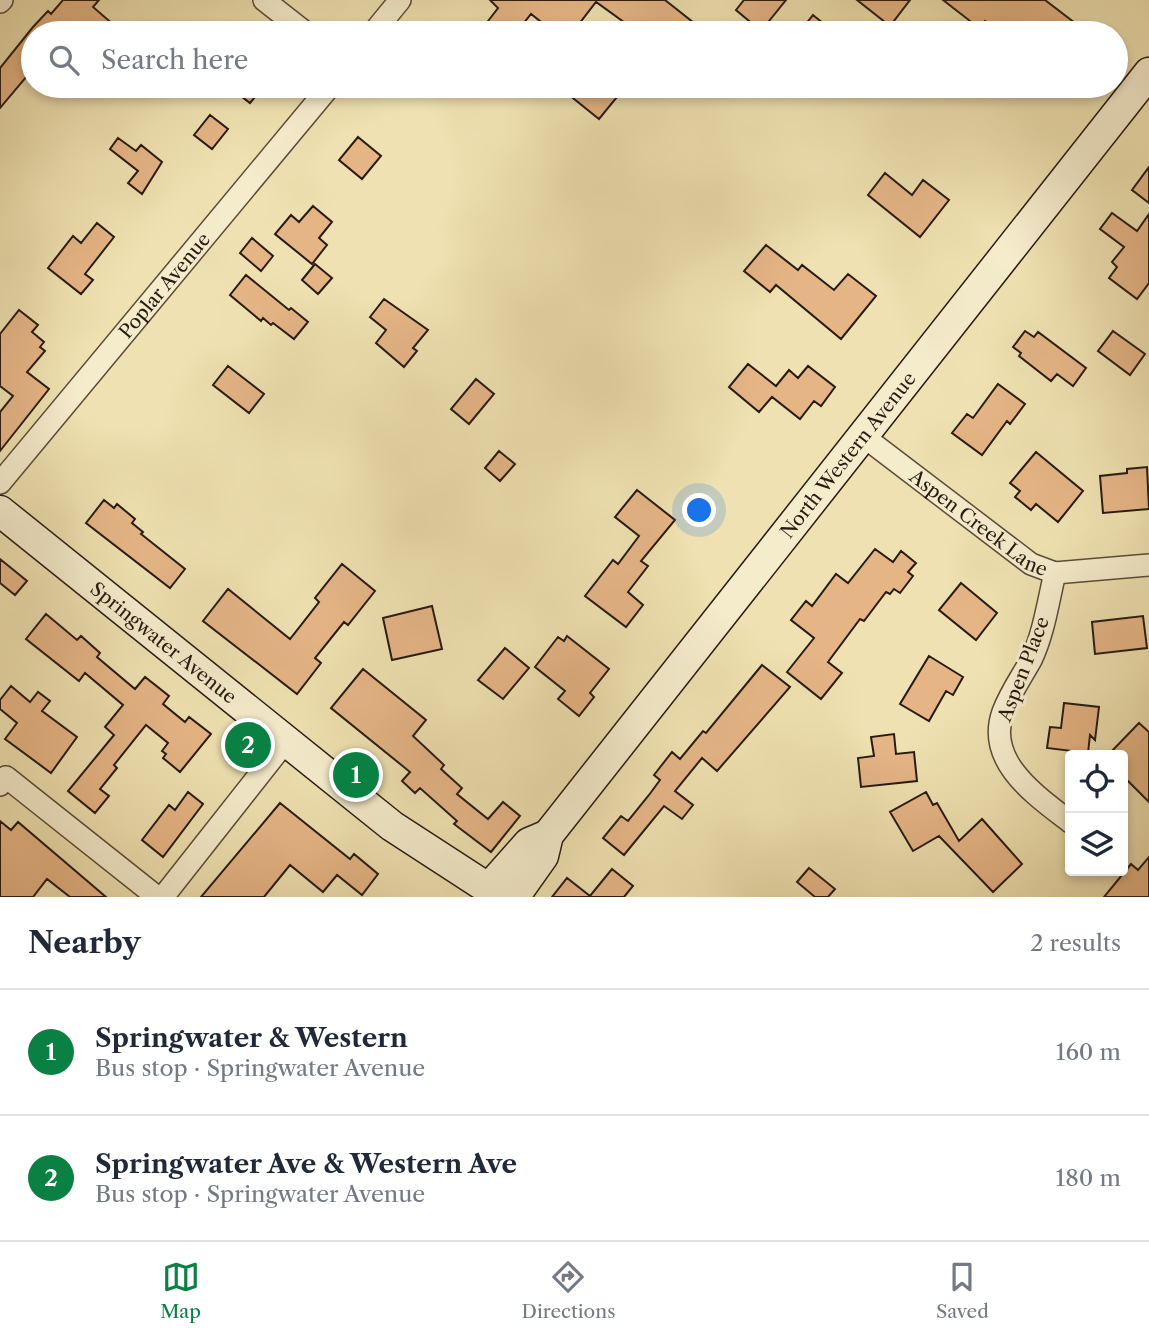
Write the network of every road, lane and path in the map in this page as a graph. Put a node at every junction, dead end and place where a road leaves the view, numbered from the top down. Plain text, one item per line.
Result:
1 (264, 0) edge
2 (400, 0) edge
3 (291, 21) edge
4 (383, 21) edge
5 (1149, 73) edge
6 (320, 98) edge
7 (863, 436) junction
8 (0, 483) edge
9 (0, 511) edge
10 (1149, 565) edge
11 (1055, 573) junction
12 (286, 741) junction
13 (0, 785) edge
14 (1065, 818) edge
15 (487, 894) edge
16 (157, 897) edge
17 (163, 897) edge

1 - 3 street
2 - 4 street
5 - 7 main road, North Western Avenue
6 - 8 street, Poplar Avenue
7 - 11 street, Aspen Creek Lane
7 - 15 main road, North Western Avenue
9 - 12 main road, Springwater Avenue
10 - 11 street, Aspen Creek Lane
11 - 14 street, Aspen Place
12 - 15 main road, Springwater Avenue
12 - 17 street
13 - 16 street

